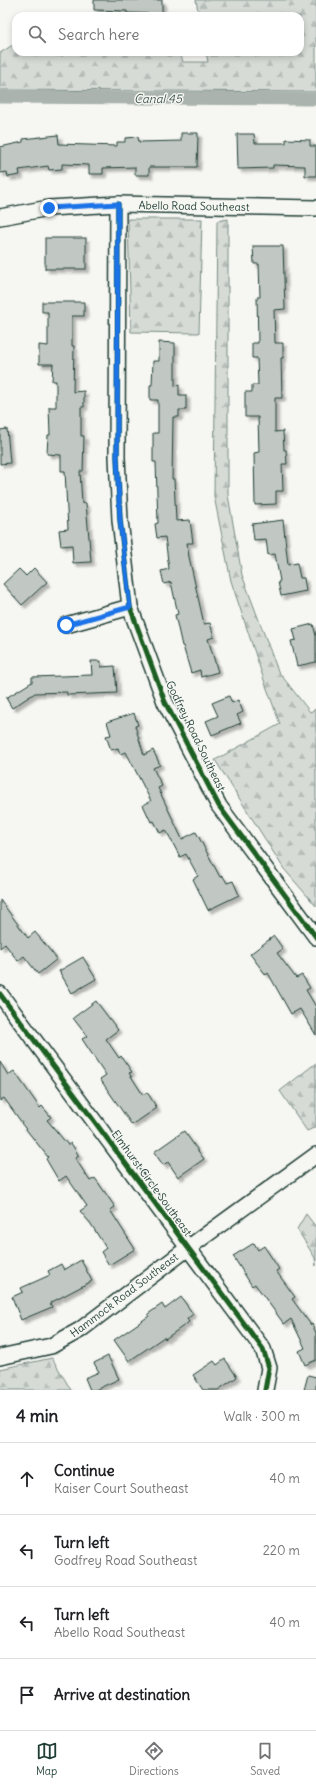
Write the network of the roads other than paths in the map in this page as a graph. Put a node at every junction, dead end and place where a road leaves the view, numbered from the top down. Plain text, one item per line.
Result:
1 (118, 204) junction
2 (316, 208) edge
3 (0, 217) edge
4 (130, 607) junction
5 (66, 625) dead end
6 (316, 937) edge
7 (0, 994) edge
8 (316, 1155) edge
9 (188, 1248) junction
10 (0, 1357) edge
11 (265, 1390) edge

1 - 2 street, Abello Road Southeast
1 - 3 street, Abello Road Southeast
1 - 4 street, Godfrey Road Southeast
4 - 5 street
4 - 6 street, Godfrey Road Southeast
7 - 9 street, Elmhurst Circle Southeast
8 - 9 street, Hammock Road Southeast
9 - 10 street, Hammock Road Southeast
9 - 11 street, Elmhurst Circle Southeast

